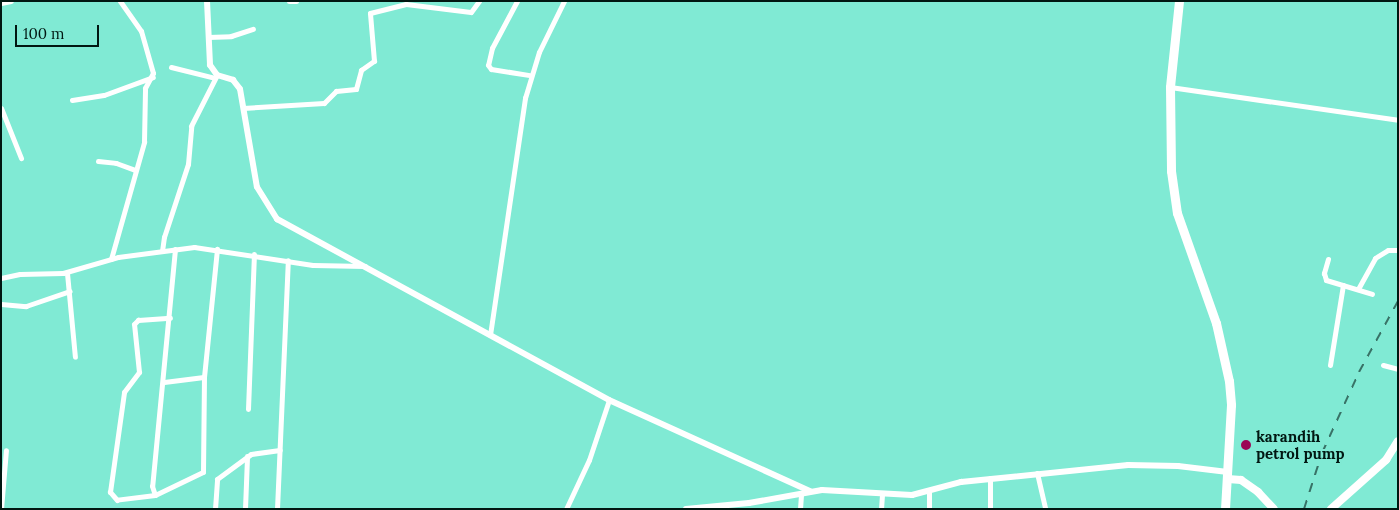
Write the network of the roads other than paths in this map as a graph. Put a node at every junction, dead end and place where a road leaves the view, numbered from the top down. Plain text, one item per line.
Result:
1 (11, 1) edge
2 (120, 1) edge
3 (207, 1) edge
4 (289, 1) edge
5 (296, 1) edge
6 (479, 1) edge
7 (517, 1) edge
8 (564, 1) edge
9 (1179, 1) edge
10 (1, 3) edge
11 (253, 29) dead end
12 (208, 37) junction
13 (171, 67) dead end
14 (530, 75) junction
15 (216, 76) junction
16 (153, 77) junction
17 (1170, 87) junction
18 (72, 100) dead end
19 (1, 108) edge
20 (243, 108) junction
21 (1398, 120) edge
22 (4, 122) edge
23 (21, 158) dead end
24 (98, 162) dead end
25 (135, 170) junction
26 (216, 248) junction
27 (175, 249) junction
28 (1398, 250) edge
29 (162, 251) junction
30 (254, 254) junction
31 (111, 259) junction
32 (288, 260) junction
33 (1328, 260) dead end
34 (366, 266) junction
35 (67, 273) junction
36 (1, 278) edge
37 (1343, 285) junction
38 (1358, 290) junction
39 (70, 291) junction
40 (1372, 294) dead end
41 (1, 304) edge
42 (170, 318) junction
43 (490, 335) junction
44 (76, 357) dead end
45 (1330, 365) dead end
46 (1383, 365) dead end
47 (1398, 369) edge
48 (204, 377) junction
49 (164, 382) junction
50 (610, 400) junction
51 (248, 409) dead end
52 (1398, 441) edge
53 (6, 450) dead end
54 (280, 450) junction
55 (247, 456) junction
56 (1037, 473) junction
57 (1228, 476) junction
58 (990, 478) junction
59 (810, 491) junction
60 (929, 491) junction
61 (801, 493) junction
62 (155, 495) junction
63 (882, 495) junction
64 (749, 506) edge
65 (1043, 508) edge
66 (2, 509) edge
67 (215, 509) edge
68 (245, 509) edge
69 (277, 509) edge
70 (566, 509) edge
71 (686, 509) edge
72 (800, 509) edge
73 (881, 509) edge
74 (929, 509) edge
75 (990, 509) edge
76 (1225, 509) edge
77 (1274, 509) edge
78 (1331, 509) edge

1 - 10 street
2 - 16 street
3 - 12 street
4 - 5 street
6 - 20 street
7 - 14 street
8 - 14 street
9 - 17 main road
11 - 12 street
12 - 15 street
13 - 15 street
14 - 43 street
15 - 20 street
15 - 29 street
16 - 18 street
16 - 25 street
17 - 21 street
17 - 57 main road
19 - 22 street
20 - 34 street
22 - 23 street
24 - 25 street
25 - 31 street
26 - 27 street
26 - 30 street
26 - 48 street
27 - 29 street
27 - 42 street
28 - 38 street
29 - 31 street
30 - 32 street
30 - 51 street
31 - 35 street
32 - 34 street
32 - 54 street
33 - 37 street
34 - 43 street
35 - 36 street
35 - 39 street
37 - 38 street
37 - 45 street
38 - 40 street
39 - 41 street
39 - 44 street
42 - 49 street
42 - 62 street
43 - 50 street
46 - 47 street
48 - 49 street
48 - 62 street
49 - 62 street
50 - 59 street
50 - 70 street
52 - 78 main road
53 - 66 street
54 - 55 street
54 - 69 street
55 - 67 street
55 - 68 street
56 - 57 street
56 - 58 street
56 - 65 street
57 - 76 main road
57 - 77 main road
58 - 60 street
58 - 75 street
59 - 61 street
59 - 63 street
60 - 63 street
60 - 74 street
61 - 64 street
61 - 72 street
63 - 73 street
64 - 71 street

